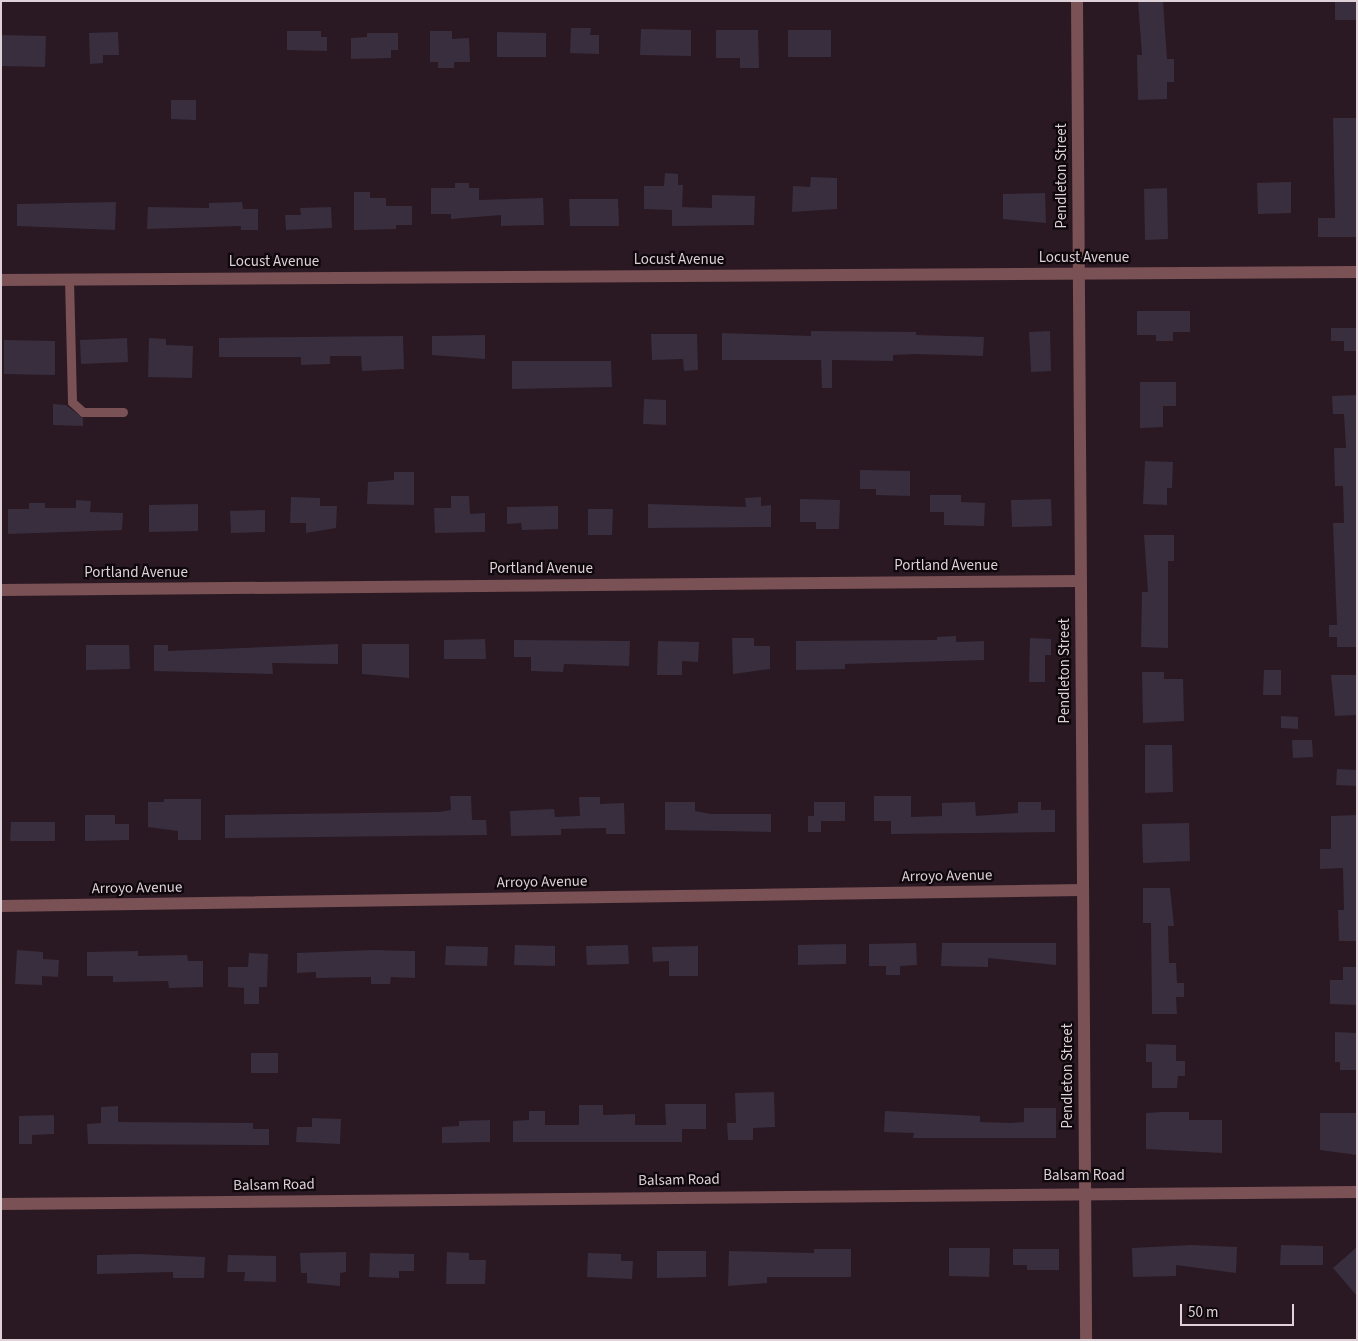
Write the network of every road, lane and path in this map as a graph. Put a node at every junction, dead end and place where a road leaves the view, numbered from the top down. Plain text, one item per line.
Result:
1 (1077, 1) edge
2 (1357, 272) edge
3 (1079, 274) junction
4 (69, 279) junction
5 (1, 280) edge
6 (123, 412) dead end
7 (1081, 581) junction
8 (1, 590) edge
9 (1083, 890) junction
10 (1, 906) edge
11 (1085, 1192) junction
12 (1357, 1192) edge
13 (1, 1204) edge
14 (1086, 1340) edge

1 - 3 street, Pendleton Street
2 - 3 street, Locust Avenue
3 - 4 street, Locust Avenue
3 - 7 street, Pendleton Street
4 - 5 street, Locust Avenue
4 - 6 lane
7 - 8 street, Portland Avenue
7 - 9 street, Pendleton Street
9 - 10 street, Arroyo Avenue
9 - 11 street, Pendleton Street
11 - 12 street, Balsam Road
11 - 13 street, Balsam Road
11 - 14 street, Pendleton Street

